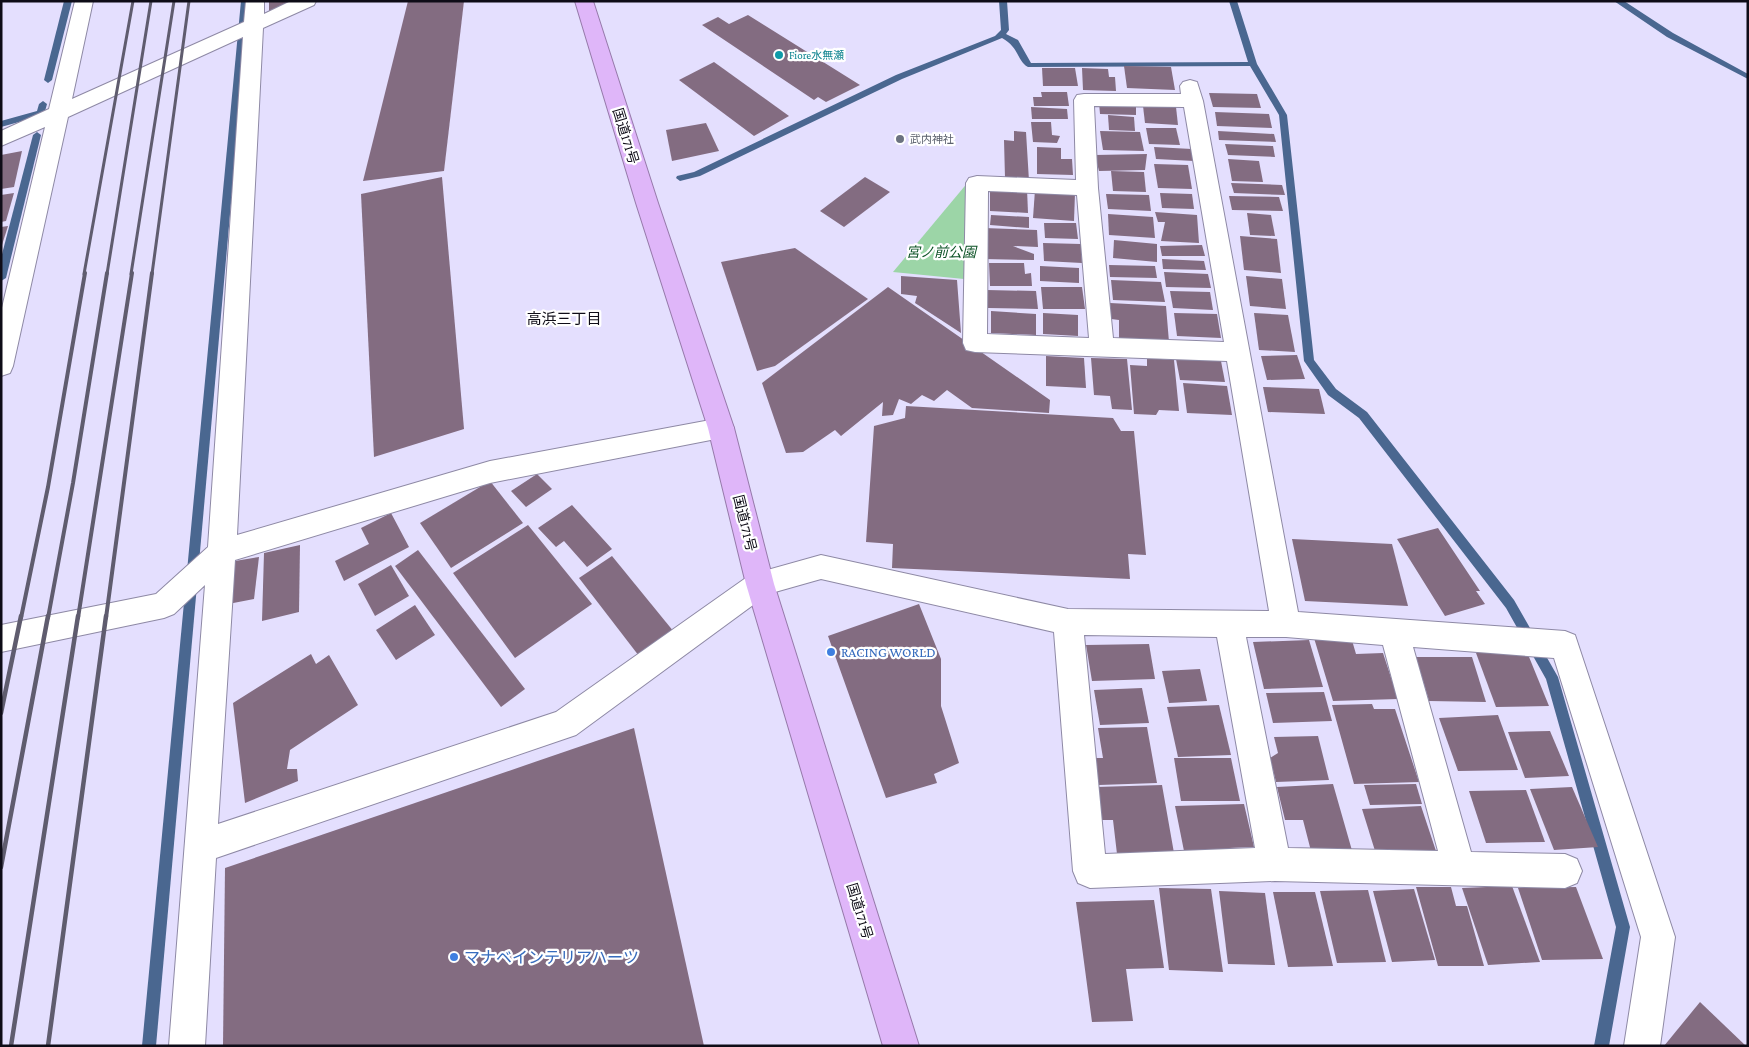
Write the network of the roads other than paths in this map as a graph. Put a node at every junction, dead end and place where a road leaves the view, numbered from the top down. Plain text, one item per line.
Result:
1 (84, 1) edge
2 (307, 1) edge
3 (584, 1) edge
4 (246, 21) edge
5 (60, 113) junction
6 (1, 139) edge
7 (1087, 188) junction
8 (1102, 347) junction
9 (1237, 352) junction
10 (1, 366) edge
11 (721, 428) junction
12 (214, 560) junction
13 (760, 584) junction
14 (1068, 622) junction
15 (1228, 623) junction
16 (1286, 624) junction
17 (1394, 632) junction
18 (1, 639) edge
19 (200, 847) junction
20 (1275, 864) junction
21 (1459, 868) junction
22 (1566, 871) dead end
23 (187, 1046) edge
24 (901, 1046) edge
25 (1642, 1046) edge

1 - 5 street
2 - 4 street
3 - 11 highway, 国道171号
4 - 5 street
4 - 12 street
5 - 6 street
5 - 10 street
7 - 8 street
7 - 8 street
7 - 9 street
8 - 9 street
9 - 16 street
11 - 12 street
11 - 13 highway, 国道171号
12 - 18 street
12 - 19 street
13 - 14 street
13 - 19 street
13 - 24 highway, 国道171号
14 - 15 street
14 - 20 street
15 - 16 street
15 - 20 street
16 - 17 street
17 - 21 street
17 - 25 street
19 - 23 street
20 - 21 street
21 - 22 street

